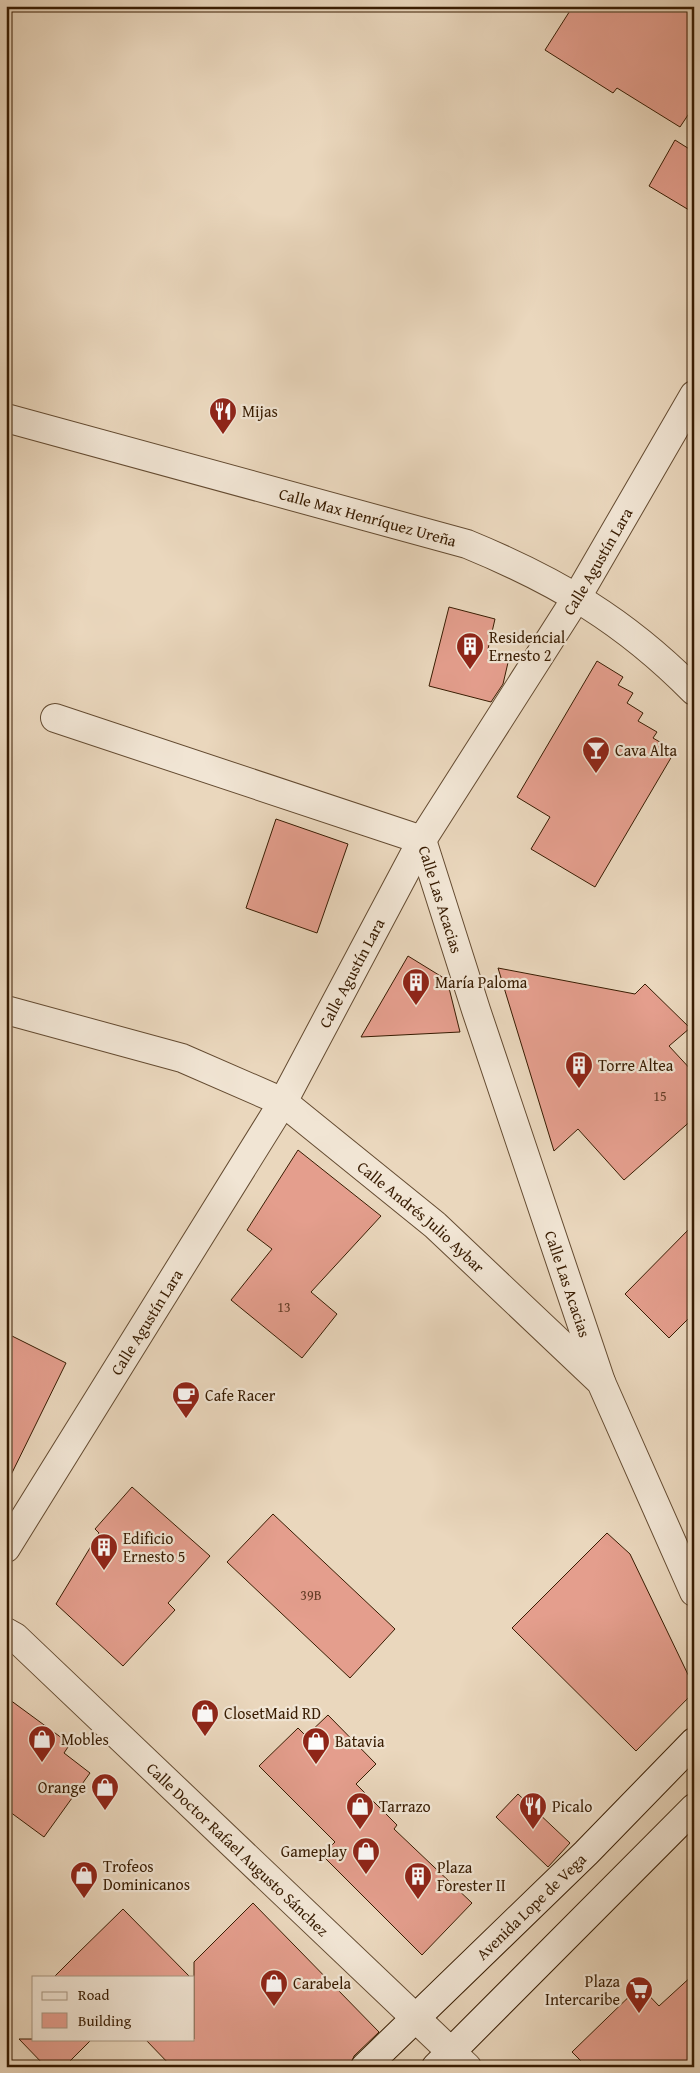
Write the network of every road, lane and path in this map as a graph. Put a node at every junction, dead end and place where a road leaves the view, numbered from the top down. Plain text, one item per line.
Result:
1 (694, 395) edge
2 (6, 418) edge
3 (577, 597) junction
4 (694, 690) edge
5 (55, 718) dead end
6 (422, 840) junction
7 (6, 1010) edge
8 (283, 1102) junction
9 (601, 1382) junction
10 (6, 1548) edge
11 (694, 1592) edge
12 (6, 1632) edge
13 (694, 1742) edge
14 (694, 1808) edge
15 (415, 2017) junction
16 (451, 2062) edge
17 (365, 2067) edge

1 - 3 street, Calle Agustín Lara
2 - 3 street, Calle Max Henríquez Ureña
3 - 4 street, Calle Max Henríquez Ureña
3 - 6 street, Calle Agustín Lara
5 - 6 street, Calle Las Acacias
6 - 8 street, Calle Agustín Lara
6 - 9 street, Calle Las Acacias
7 - 8 street, Calle Andrés Julio Aybar
8 - 9 street, Calle Andrés Julio Aybar
8 - 10 street, Calle Agustín Lara
9 - 11 street, Calle Andrés Julio Aybar
12 - 15 street, Calle Doctor Rafael Augusto Sánchez
13 - 15 street, Avenida Lope de Vega
14 - 16 street
15 - 16 street, Calle Doctor Rafael Augusto Sánchez
15 - 17 street, Avenida Lope de Vega

